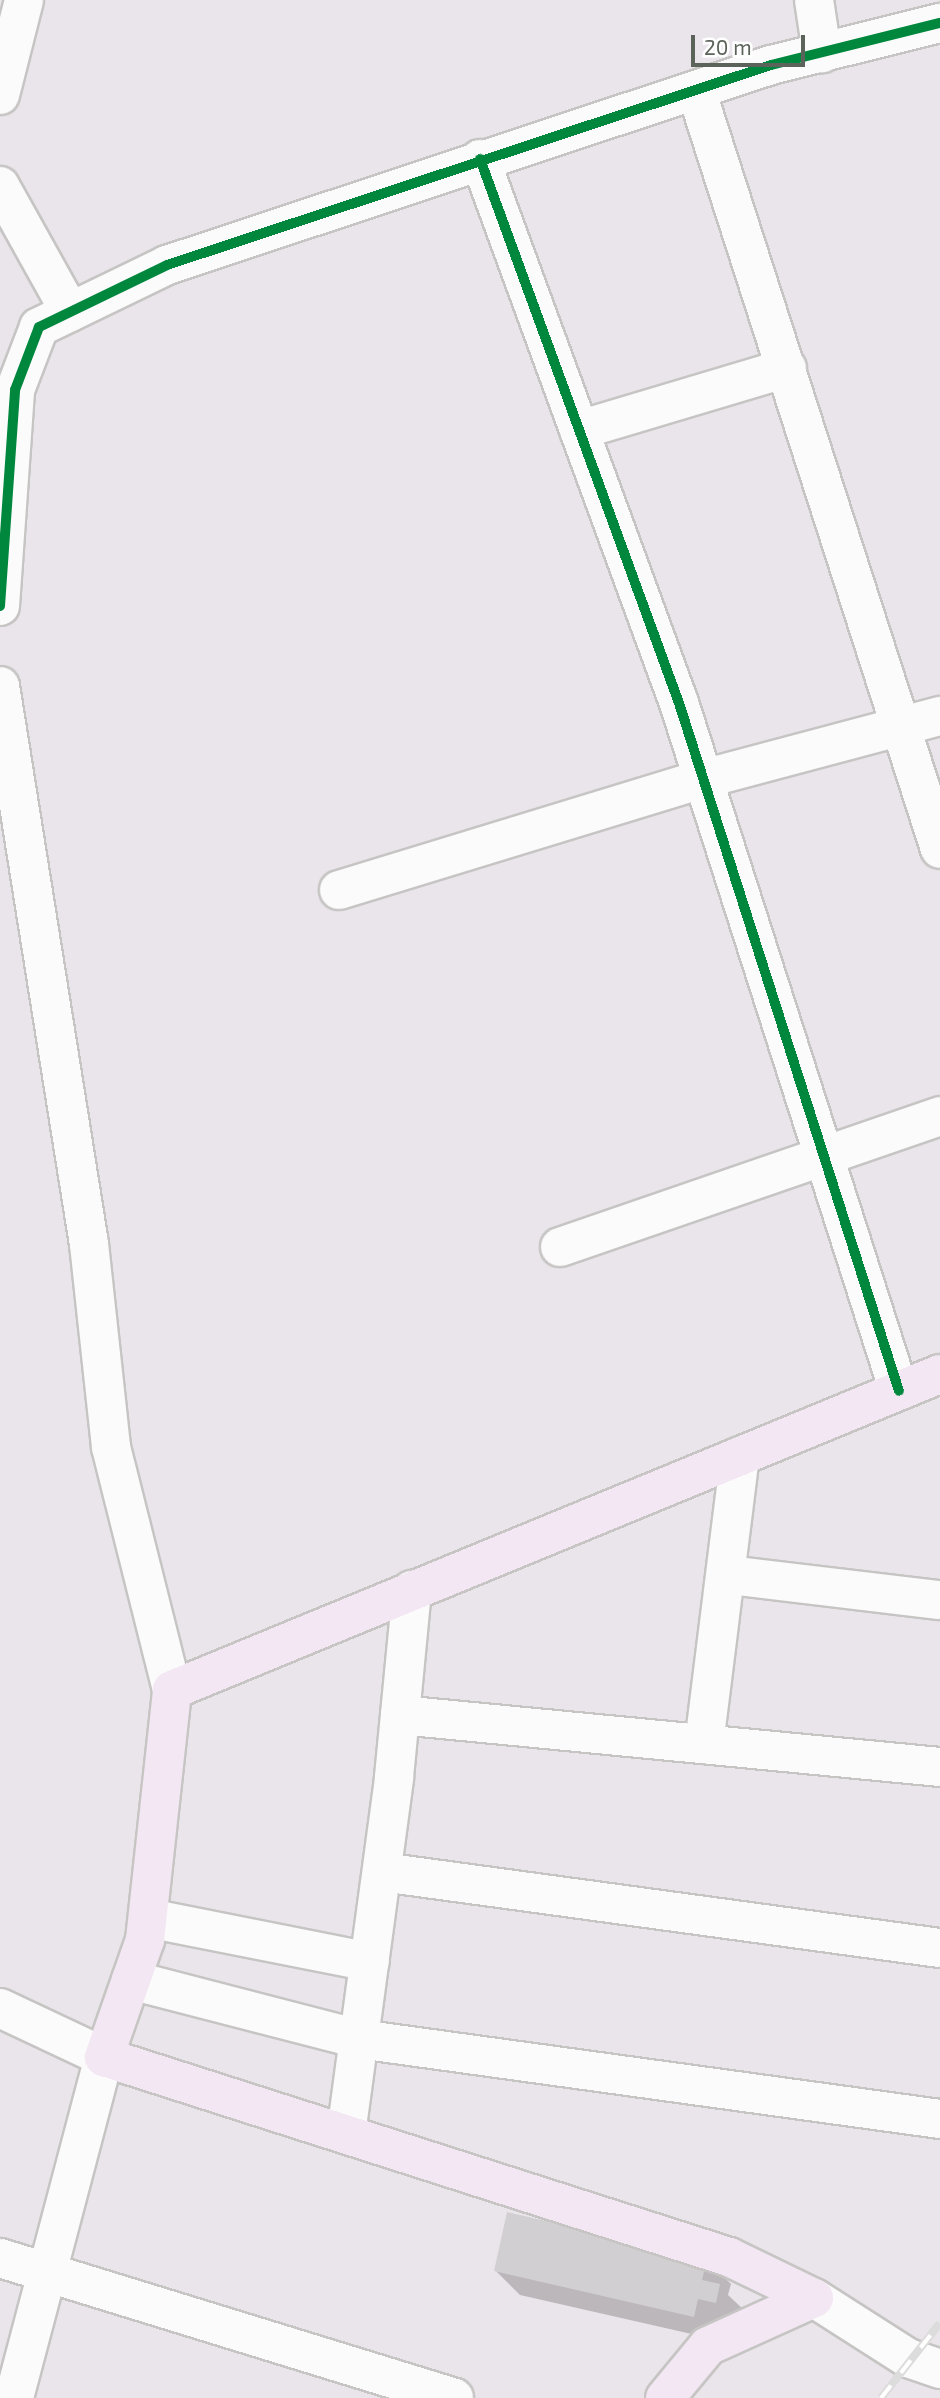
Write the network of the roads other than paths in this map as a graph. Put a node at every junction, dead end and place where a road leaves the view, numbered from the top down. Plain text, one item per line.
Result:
1 (24, 0) edge
2 (814, 0) edge
3 (940, 23) edge
4 (822, 52) junction
5 (696, 90) junction
6 (0, 95) edge
7 (480, 159) junction
8 (0, 186) edge
9 (70, 312) junction
10 (787, 368) junction
11 (579, 430) junction
12 (0, 606) edge
13 (0, 686) edge
14 (940, 716) edge
15 (900, 727) junction
16 (702, 779) junction
17 (940, 849) edge
18 (339, 890) dead end
19 (940, 1116) edge
20 (822, 1152) junction
21 (560, 1247) dead end
22 (940, 1374) edge
23 (899, 1391) junction
24 (740, 1456) junction
25 (729, 1576) junction
26 (412, 1590) junction
27 (940, 1600) edge
28 (172, 1690) junction
29 (400, 1715) junction
30 (704, 1744) junction
31 (940, 1768) edge
32 (382, 1872) junction
33 (148, 1918) junction
34 (940, 1948) edge
35 (370, 1962) junction
36 (131, 1980) junction
37 (0, 2008) edge
38 (359, 2039) junction
39 (104, 2057) junction
40 (940, 2119) edge
41 (345, 2134) junction
42 (0, 2258) edge
43 (48, 2272) junction
44 (814, 2298) junction
45 (940, 2370) edge
46 (14, 2398) edge
47 (454, 2398) edge
48 (665, 2398) edge

1 - 6 street
2 - 4 street
3 - 4 street
4 - 5 street
5 - 7 street
5 - 10 street
7 - 9 street
7 - 11 street
8 - 9 street
9 - 12 street
10 - 11 street
10 - 15 street
11 - 16 street
13 - 28 street
14 - 15 street
15 - 16 street
15 - 17 street
16 - 18 street
16 - 20 street
19 - 20 street
20 - 21 street
20 - 23 street
22 - 23 main road
23 - 24 main road
24 - 25 street
24 - 26 main road
25 - 27 street
25 - 30 street
26 - 28 main road
26 - 29 street
28 - 33 main road
29 - 30 street
29 - 32 street
30 - 31 street
32 - 34 street
32 - 35 street
33 - 35 street
33 - 36 main road
35 - 38 street
36 - 38 street
36 - 39 main road
37 - 39 street
38 - 40 street
38 - 41 street
39 - 41 main road
39 - 43 street
41 - 44 main road
42 - 43 street
43 - 46 street
43 - 47 street
44 - 45 street
44 - 48 main road

